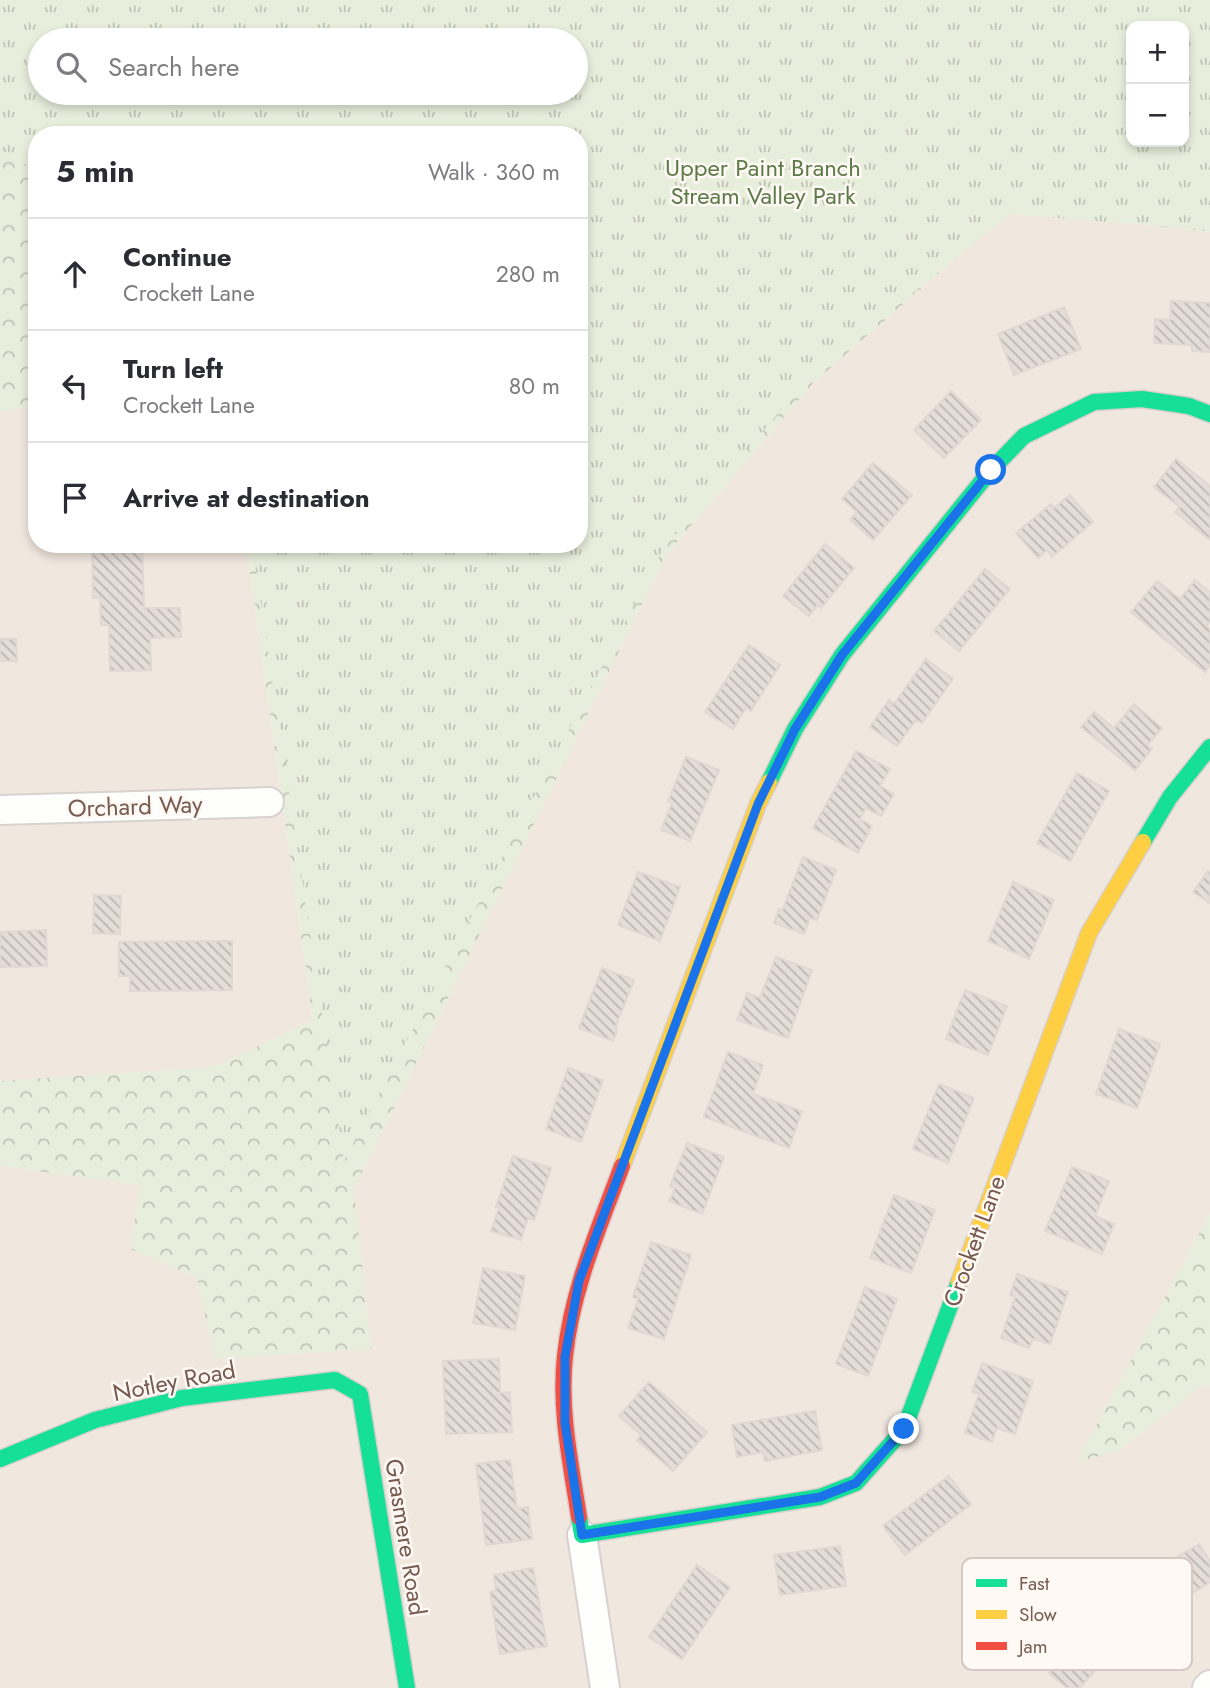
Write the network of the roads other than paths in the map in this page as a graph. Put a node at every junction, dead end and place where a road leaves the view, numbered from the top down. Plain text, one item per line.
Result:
1 (1210, 414) edge
2 (1210, 747) edge
3 (270, 802) dead end
4 (0, 810) edge
5 (360, 1394) joint
6 (0, 1459) edge
7 (582, 1535) junction
8 (407, 1688) edge
9 (605, 1688) edge

1 - 7 street
2 - 7 street, Crockett Lane
3 - 4 street, Orchard Way
5 - 6 street, Notley Road
5 - 8 street, Grasmere Road
7 - 9 street

